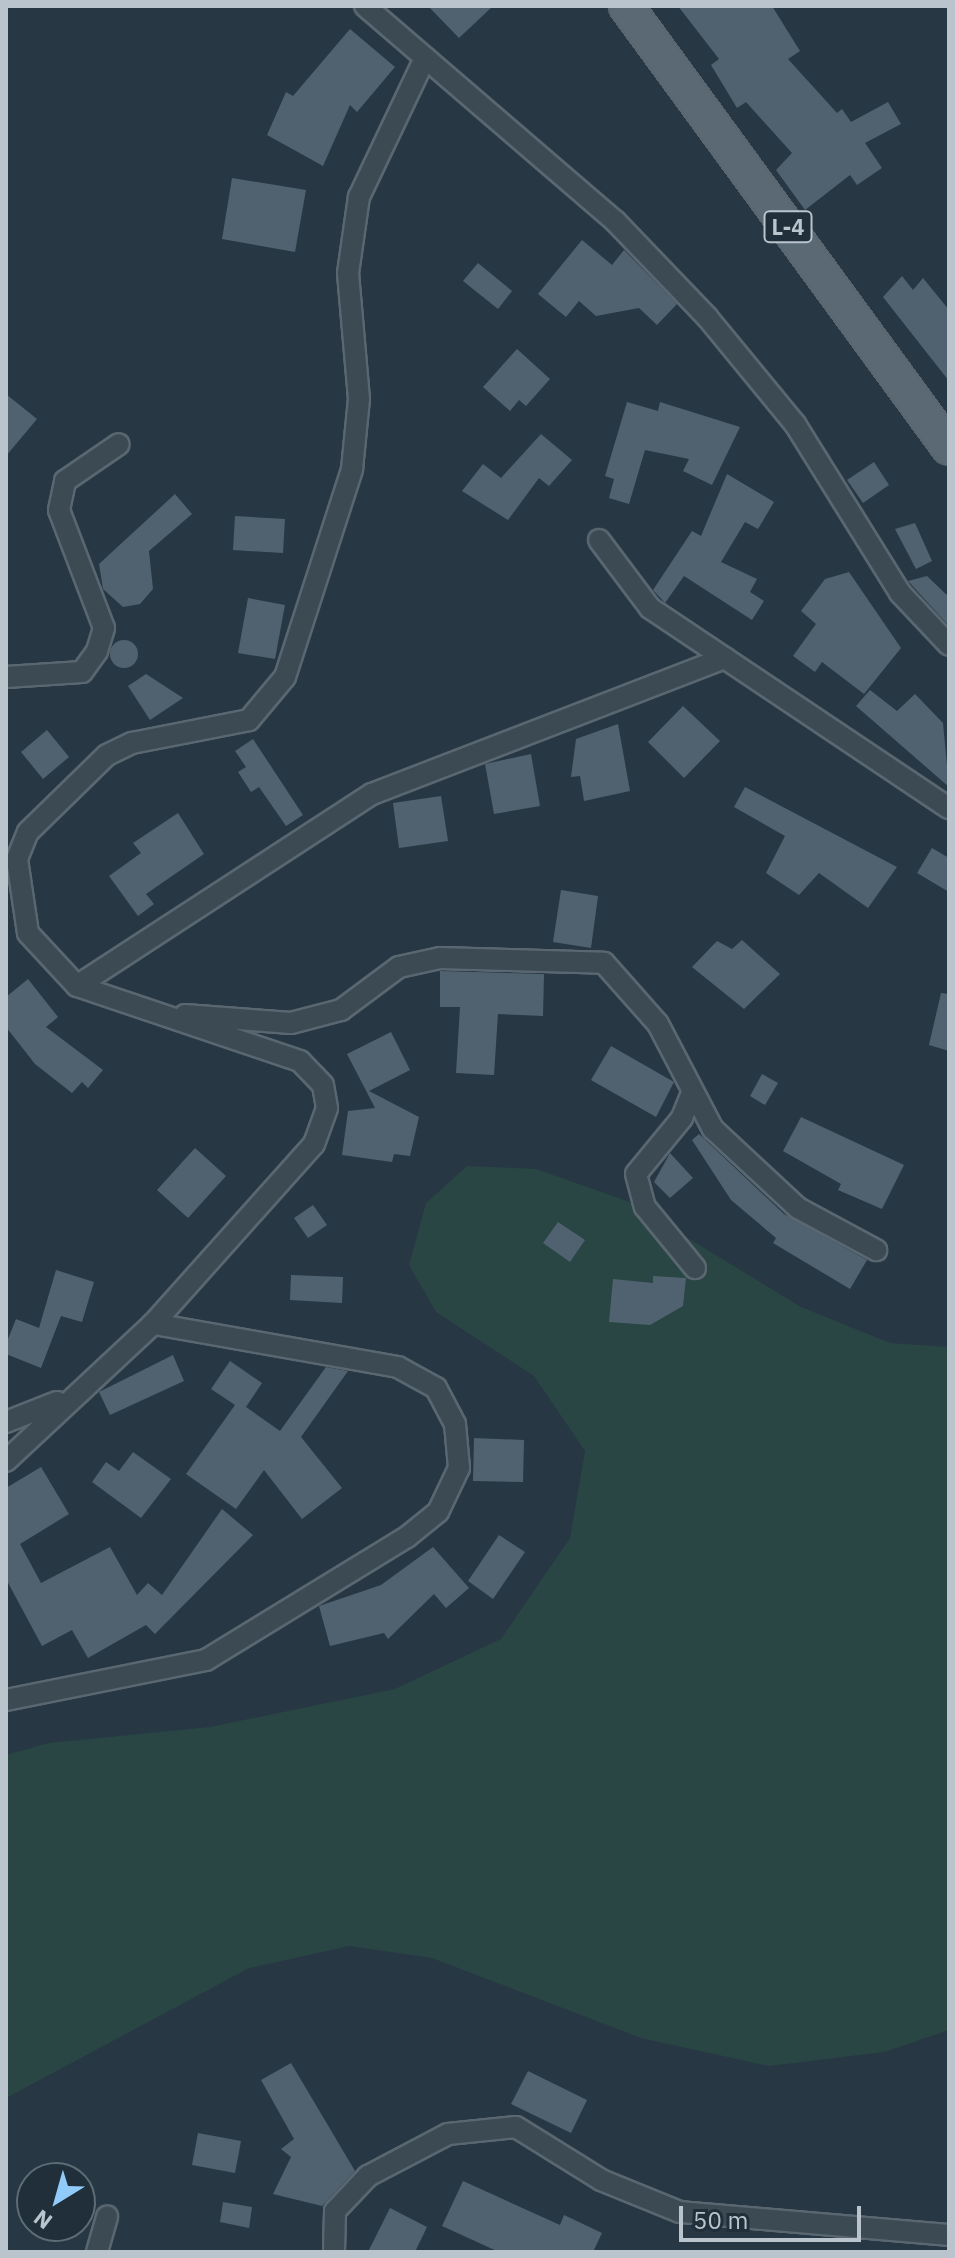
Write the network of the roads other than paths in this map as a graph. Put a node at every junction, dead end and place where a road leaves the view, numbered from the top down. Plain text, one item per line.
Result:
1 (365, 6) edge
2 (626, 6) edge
3 (425, 58) junction
4 (119, 444) dead end
5 (949, 448) edge
6 (599, 540) dead end
7 (949, 645) edge
8 (725, 658) junction
9 (6, 677) edge
10 (949, 808) edge
11 (77, 986) junction
12 (157, 1014) junction
13 (692, 1093) junction
14 (876, 1250) dead end
15 (695, 1268) dead end
16 (153, 1324) junction
17 (94, 1378) junction
18 (6, 1422) edge
19 (6, 1461) edge
20 (6, 1700) edge
21 (107, 2216) dead end
22 (949, 2235) edge
23 (97, 2252) edge
24 (334, 2252) edge

1 - 3 street
2 - 5 main road, L-4
3 - 7 street
3 - 11 street
4 - 9 street
6 - 8 street
8 - 10 street
8 - 11 street
11 - 12 street
12 - 13 street
12 - 16 street
13 - 14 street
13 - 15 street
16 - 17 street
16 - 20 street
17 - 18 street
17 - 19 street
21 - 23 street
22 - 24 street

